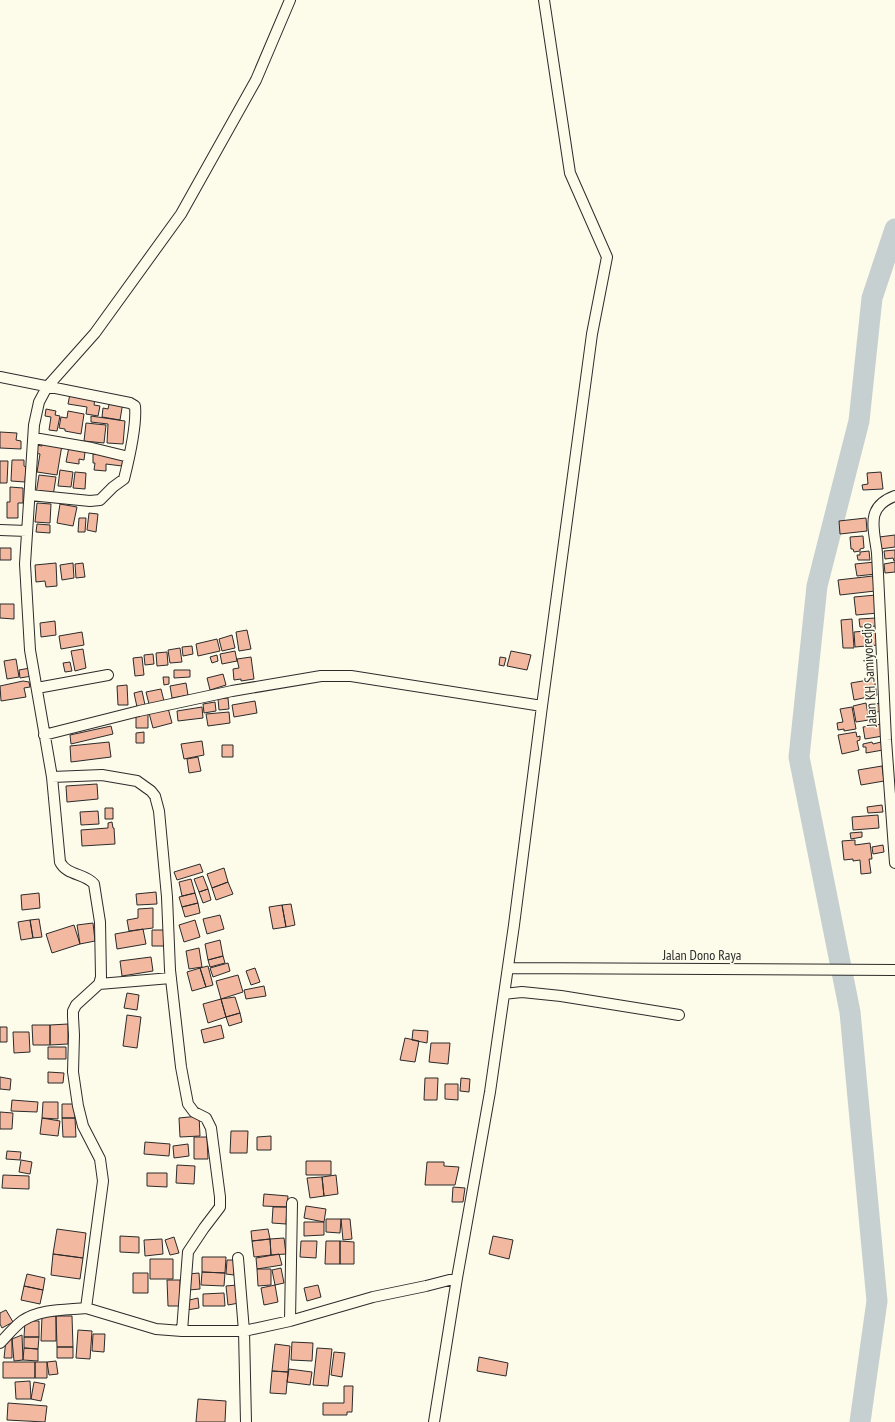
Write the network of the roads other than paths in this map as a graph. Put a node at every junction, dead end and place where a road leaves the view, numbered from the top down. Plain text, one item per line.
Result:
1 (290, 0) edge
2 (544, 0) edge
3 (0, 377) edge
4 (47, 387) junction
5 (34, 438) junction
6 (129, 457) junction
7 (30, 495) junction
8 (895, 496) edge
9 (0, 530) edge
10 (27, 531) junction
11 (108, 674) dead end
12 (37, 688) junction
13 (542, 706) junction
14 (44, 735) junction
15 (890, 741) edge
16 (52, 777) junction
17 (895, 864) edge
18 (508, 968) junction
19 (895, 970) edge
20 (171, 978) junction
21 (99, 984) junction
22 (504, 994) junction
23 (679, 1015) dead end
24 (292, 1203) dead end
25 (238, 1258) dead end
26 (457, 1278) junction
27 (86, 1308) junction
28 (290, 1321) junction
29 (182, 1331) junction
30 (244, 1331) junction
31 (0, 1343) edge
32 (246, 1422) edge
33 (434, 1422) edge

1 - 4 street
2 - 13 street
3 - 4 street
4 - 5 street
4 - 6 street
5 - 6 street
5 - 7 street
6 - 7 street
7 - 10 street
8 - 15 street, Jalan KH Samiyoredjo
9 - 10 street
10 - 12 street
11 - 12 street
12 - 14 street
13 - 14 street
13 - 18 street
14 - 16 street
15 - 17 street, Jalan KH Samiyoredjo
16 - 20 street
16 - 21 street
18 - 19 street, Jalan Dono Raya
18 - 22 street
20 - 21 street
20 - 29 street
21 - 27 street
22 - 23 street
22 - 26 street
24 - 28 street
25 - 30 street
26 - 28 street
26 - 33 street
27 - 29 street
27 - 31 street
28 - 30 street
29 - 30 street
30 - 32 street

